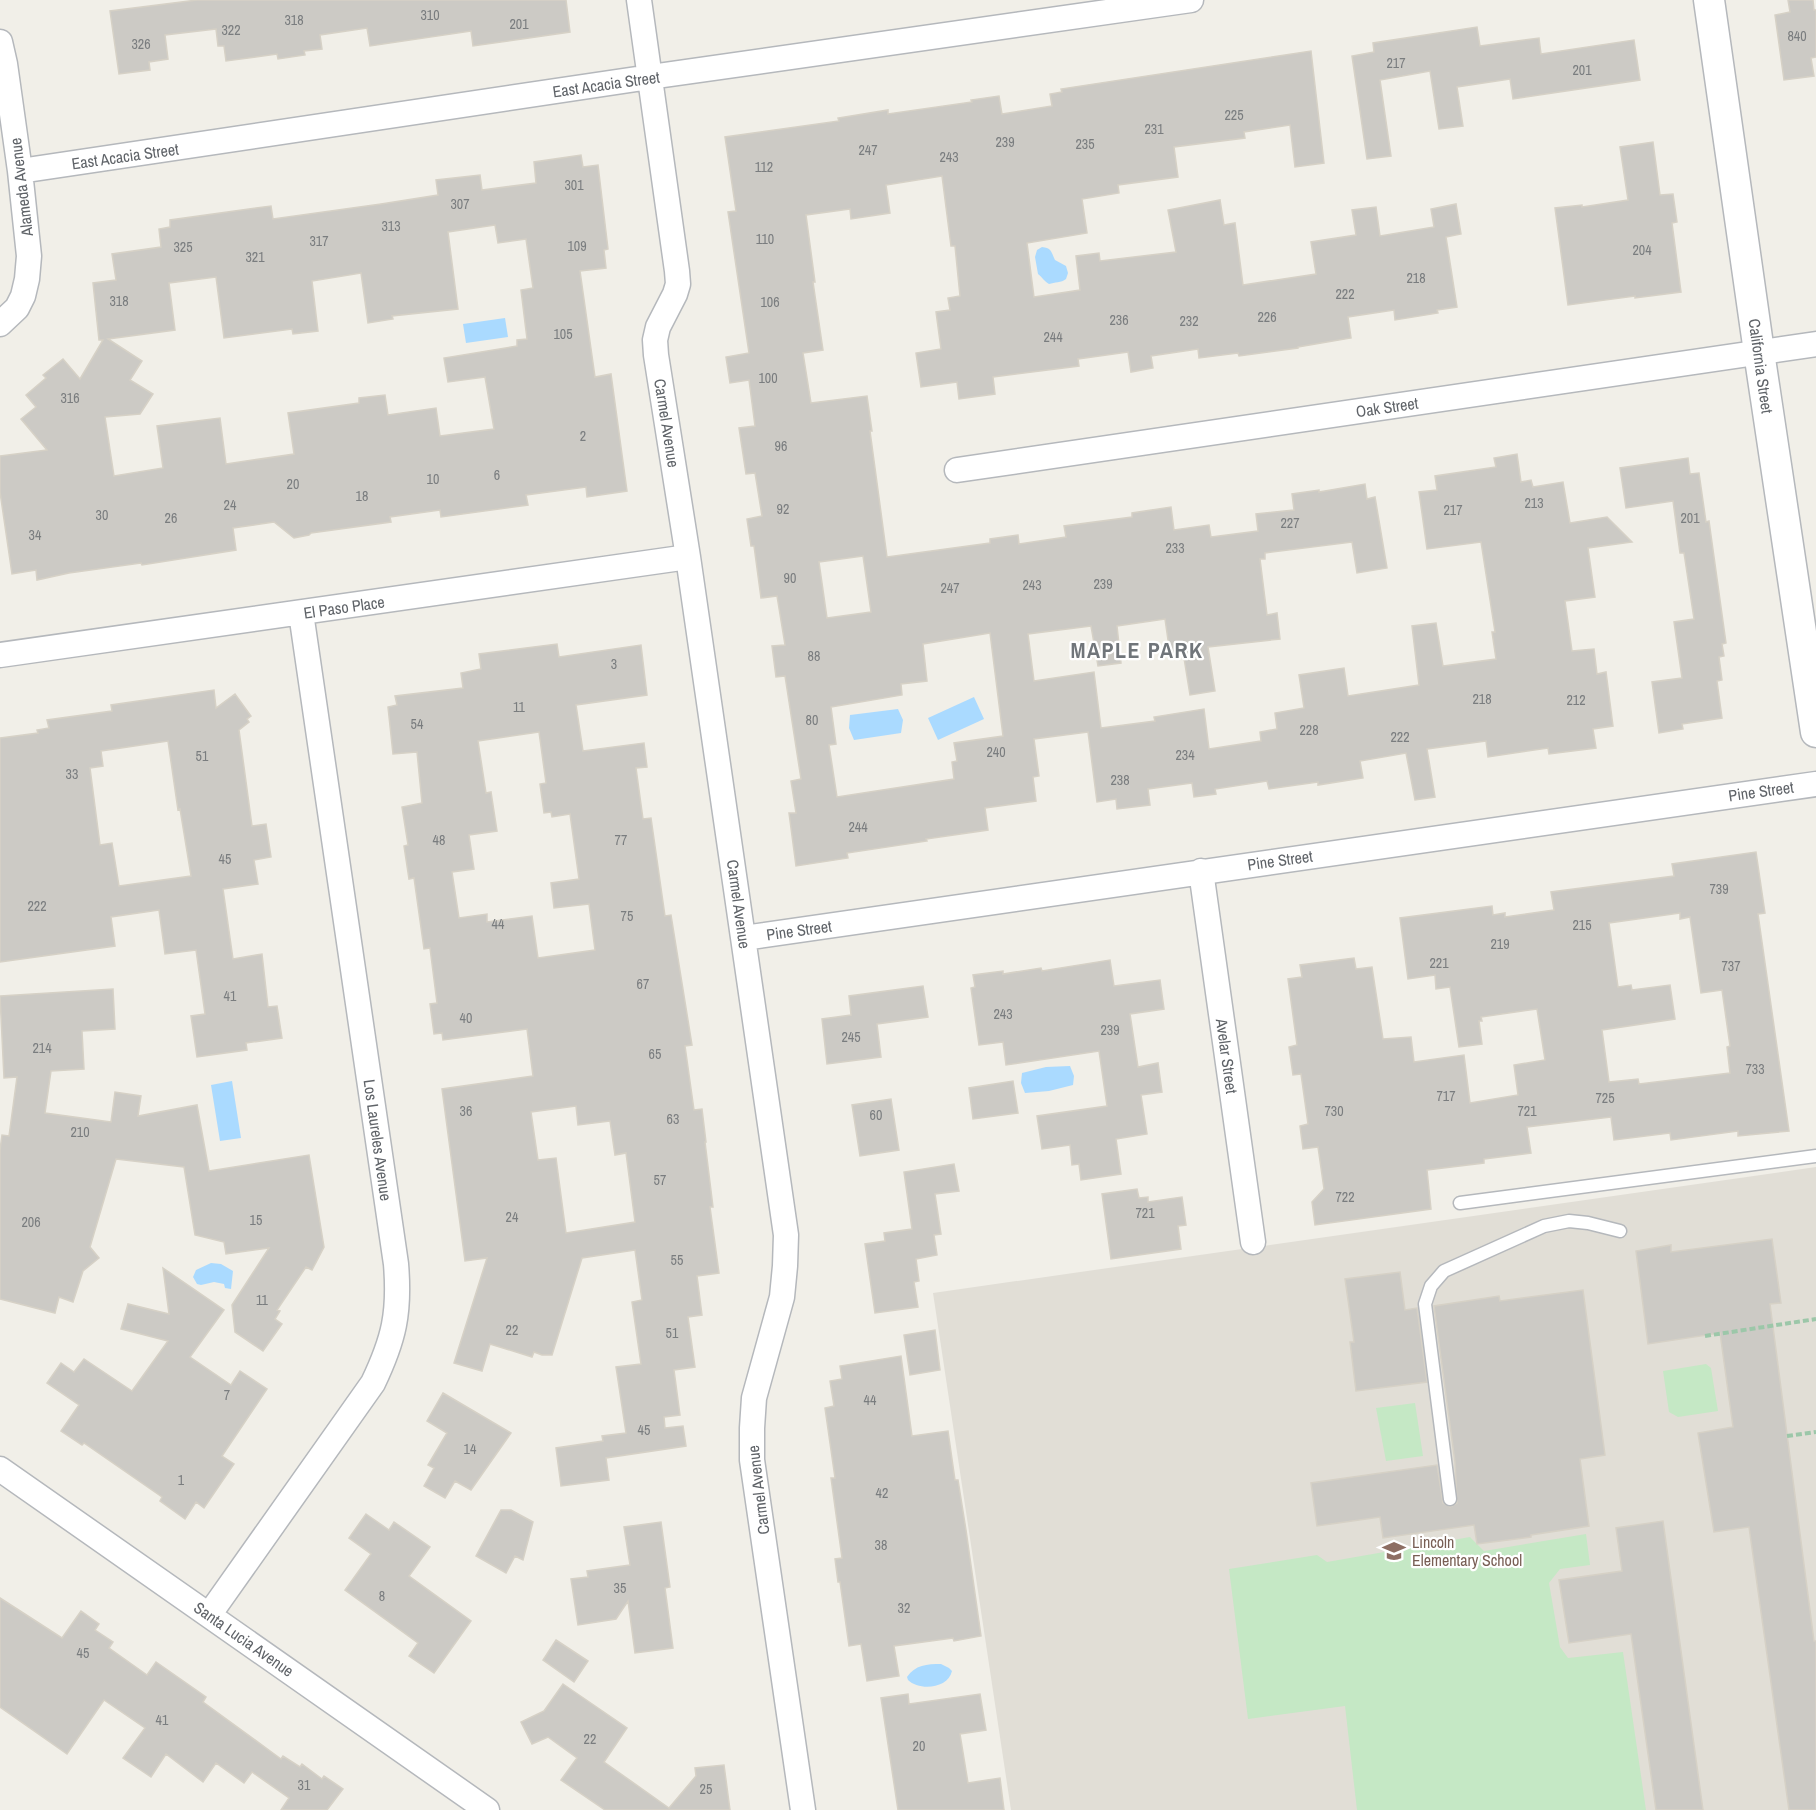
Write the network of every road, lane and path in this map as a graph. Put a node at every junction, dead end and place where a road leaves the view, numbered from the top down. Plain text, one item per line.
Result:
1 (639, 0) edge
2 (1191, 0) edge
3 (1709, 0) edge
4 (0, 42) edge
5 (650, 77) junction
6 (20, 171) junction
7 (0, 324) edge
8 (1816, 344) edge
9 (1759, 352) junction
10 (957, 470) dead end
11 (688, 557) junction
12 (301, 613) junction
13 (0, 655) edge
14 (1816, 732) edge
15 (1816, 784) edge
16 (1201, 871) junction
17 (744, 938) junction
18 (1816, 1156) edge
19 (1460, 1203) dead end
20 (1620, 1231) dead end
21 (1252, 1242) dead end
22 (1816, 1319) edge
23 (1705, 1336) dead end
24 (1816, 1432) edge
25 (1787, 1436) dead end
26 (0, 1469) edge
27 (1450, 1499) dead end
28 (209, 1615) junction
29 (487, 1810) edge
30 (803, 1810) edge

1 - 5 street, Carmel Avenue
2 - 5 street, East Acacia Street
3 - 9 street, California Street
4 - 6 street, Alameda Avenue
5 - 6 street, East Acacia Street
5 - 11 street, Carmel Avenue
6 - 7 street, Alameda Avenue
8 - 9 street, Oak Street
9 - 10 street, Oak Street
9 - 14 street, California Street
11 - 12 street, El Paso Place
11 - 17 street, Carmel Avenue
12 - 13 street, El Paso Place
12 - 28 street, Los Laureles Avenue
15 - 16 street, Pine Street
16 - 17 street, Pine Street
16 - 21 street, Avelar Street
17 - 30 street, Carmel Avenue
18 - 19 lane
20 - 27 lane
22 - 23 path
24 - 25 path
26 - 28 street, Santa Lucia Avenue
28 - 29 street, Santa Lucia Avenue

